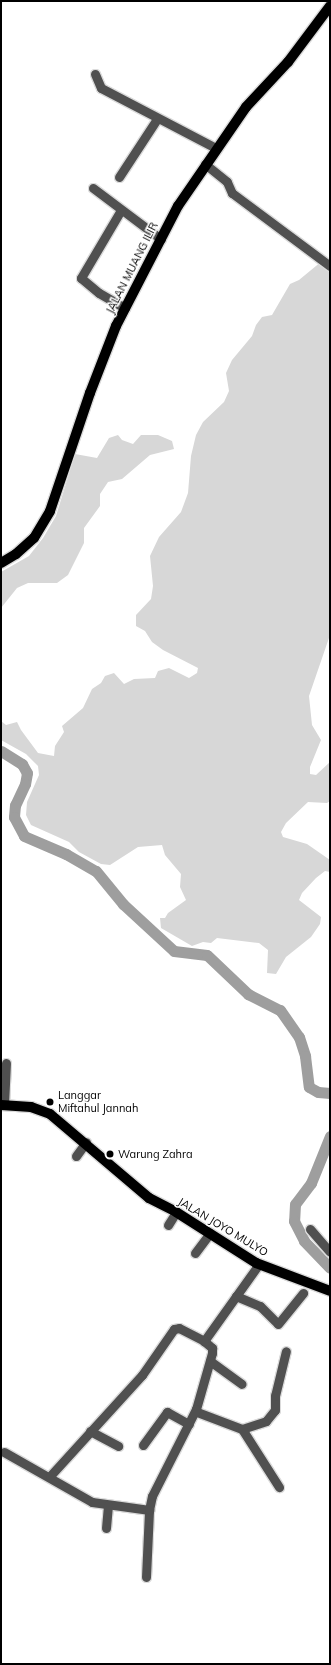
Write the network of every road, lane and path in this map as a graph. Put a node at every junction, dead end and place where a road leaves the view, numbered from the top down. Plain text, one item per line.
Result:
1 (330, 6) edge
2 (94, 74) dead end
3 (157, 119) junction
4 (216, 148) junction
5 (205, 164) junction
6 (119, 178) dead end
7 (93, 188) dead end
8 (121, 210) junction
9 (161, 238) junction
10 (330, 266) edge
11 (125, 308) junction
12 (1, 562) edge
13 (6, 1063) dead end
14 (2, 1105) edge
15 (86, 1142) junction
16 (76, 1156) dead end
17 (176, 1212) junction
18 (168, 1225) dead end
19 (310, 1229) dead end
20 (210, 1233) junction
21 (330, 1252) edge
22 (195, 1253) dead end
23 (259, 1264) junction
24 (330, 1292) edge
25 (303, 1293) dead end
26 (236, 1296) junction
27 (204, 1341) junction
28 (286, 1351) dead end
29 (210, 1361) junction
30 (242, 1384) dead end
31 (196, 1409) junction
32 (189, 1424) junction
33 (242, 1430) junction
34 (90, 1431) junction
35 (143, 1445) dead end
36 (118, 1446) dead end
37 (4, 1452) dead end
38 (50, 1476) junction
39 (280, 1487) dead end
40 (108, 1505) junction
41 (149, 1510) junction
42 (106, 1528) dead end
43 (146, 1576) dead end

1 - 4 main road, JALAN MUANG ILIR
2 - 3 street
3 - 4 street
3 - 6 street
4 - 5 main road, JALAN MUANG ILIR
5 - 9 main road, JALAN MUANG ILIR
5 - 10 street
7 - 8 street
8 - 9 street
8 - 11 street
9 - 11 main road, JALAN MUANG ILIR
11 - 12 main road, JALAN MUANG ILIR
13 - 14 street
14 - 15 main road, JALAN JOYO MULYO
15 - 16 street
15 - 17 main road, JALAN JOYO MULYO
17 - 18 street
17 - 20 main road, JALAN JOYO MULYO
19 - 21 street
20 - 22 street
20 - 23 main road, JALAN JOYO MULYO
23 - 24 main road, JALAN JOYO MULYO
23 - 26 street
25 - 26 street
26 - 27 street
27 - 29 street
27 - 34 street
28 - 33 street
29 - 30 street
29 - 31 street
31 - 32 street
31 - 33 street
32 - 35 street
32 - 41 street
33 - 39 street
34 - 36 street
34 - 38 street
37 - 38 street
38 - 40 street
40 - 41 street
40 - 42 street
41 - 43 street

